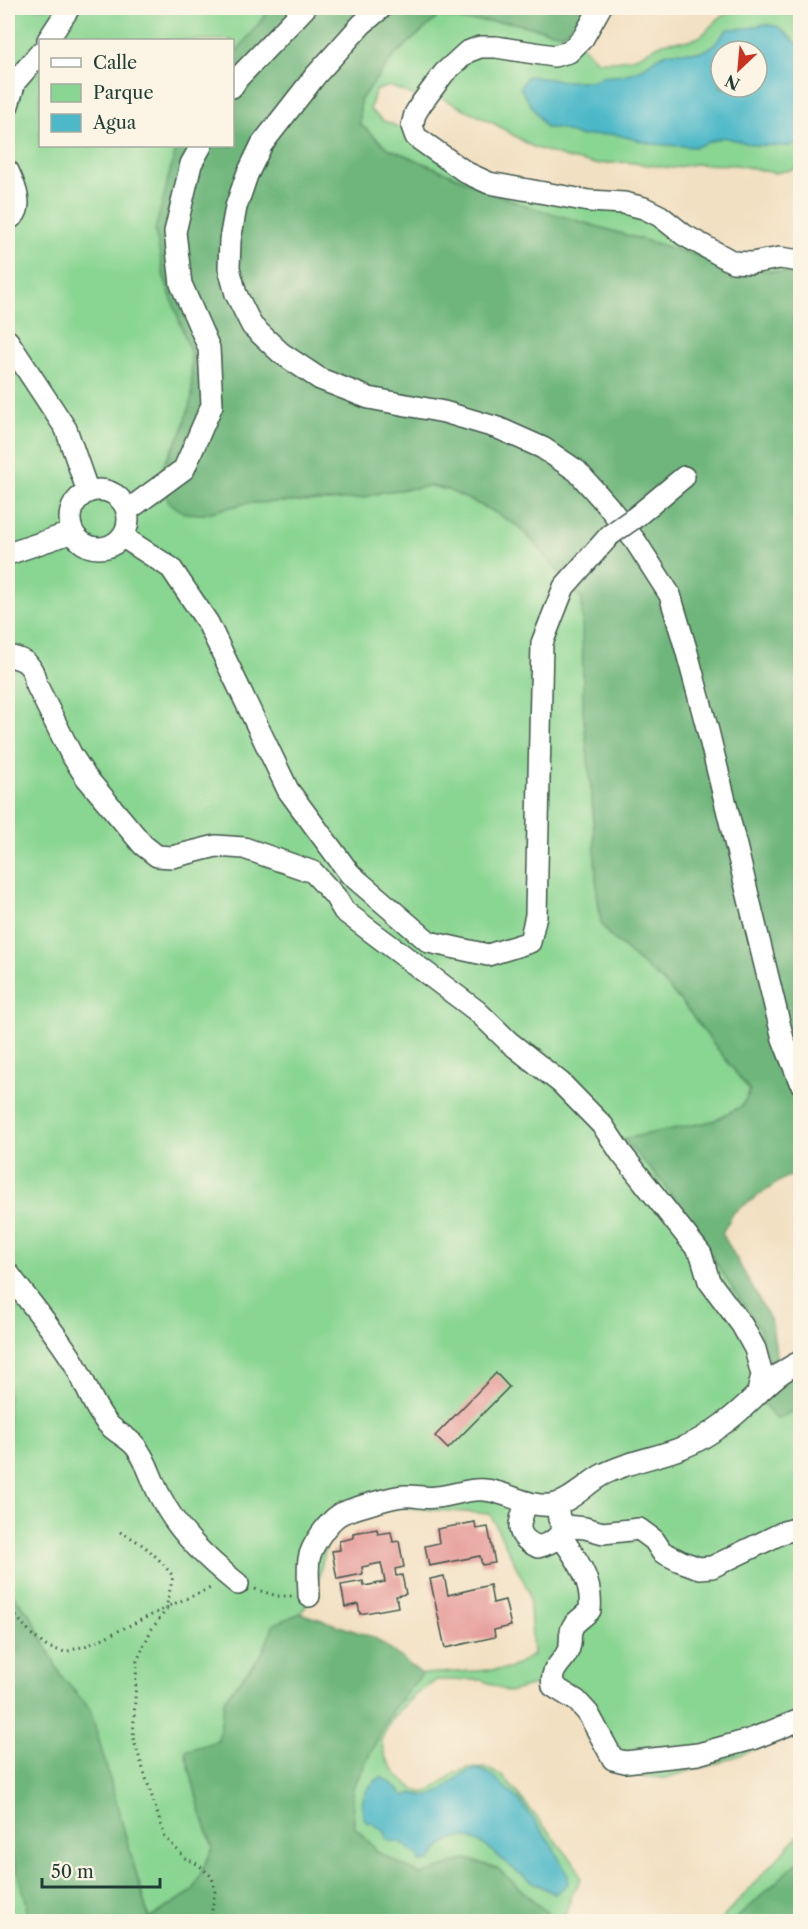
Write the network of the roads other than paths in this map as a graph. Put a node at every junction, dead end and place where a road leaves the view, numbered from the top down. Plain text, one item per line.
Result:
1 (69, 8) edge
2 (305, 8) edge
3 (381, 8) edge
4 (600, 8) edge
5 (49, 39) edge
6 (39, 54) edge
7 (234, 84) edge
8 (8, 105) edge
9 (200, 147) edge
10 (8, 171) edge
11 (8, 219) edge
12 (801, 261) edge
13 (8, 341) edge
14 (684, 477) dead end
15 (88, 492) junction
16 (128, 510) junction
17 (73, 532) junction
18 (123, 537) junction
19 (8, 554) edge
20 (8, 657) edge
21 (783, 1040) junction
22 (801, 1064) edge
23 (801, 1082) edge
24 (8, 1273) edge
25 (801, 1362) edge
26 (758, 1392) junction
27 (526, 1502) junction
28 (557, 1504) junction
29 (801, 1527) edge
30 (562, 1531) junction
31 (238, 1584) road end
32 (309, 1596) road end
33 (801, 1720) edge

1 - 5 lane
2 - 7 lane
3 - 21 lane
4 - 12 lane
6 - 8 lane
9 - 16 lane
10 - 11 lane
13 - 15 lane
14 - 18 lane, bridge
15 - 16 lane
15 - 17 lane
16 - 18 lane
17 - 18 lane
17 - 19 lane
20 - 26 lane
21 - 22 lane
21 - 23 lane
24 - 31 lane
25 - 26 lane
26 - 28 lane
27 - 28 lane
27 - 30 lane
27 - 32 lane
28 - 30 lane
29 - 30 lane
30 - 33 lane

